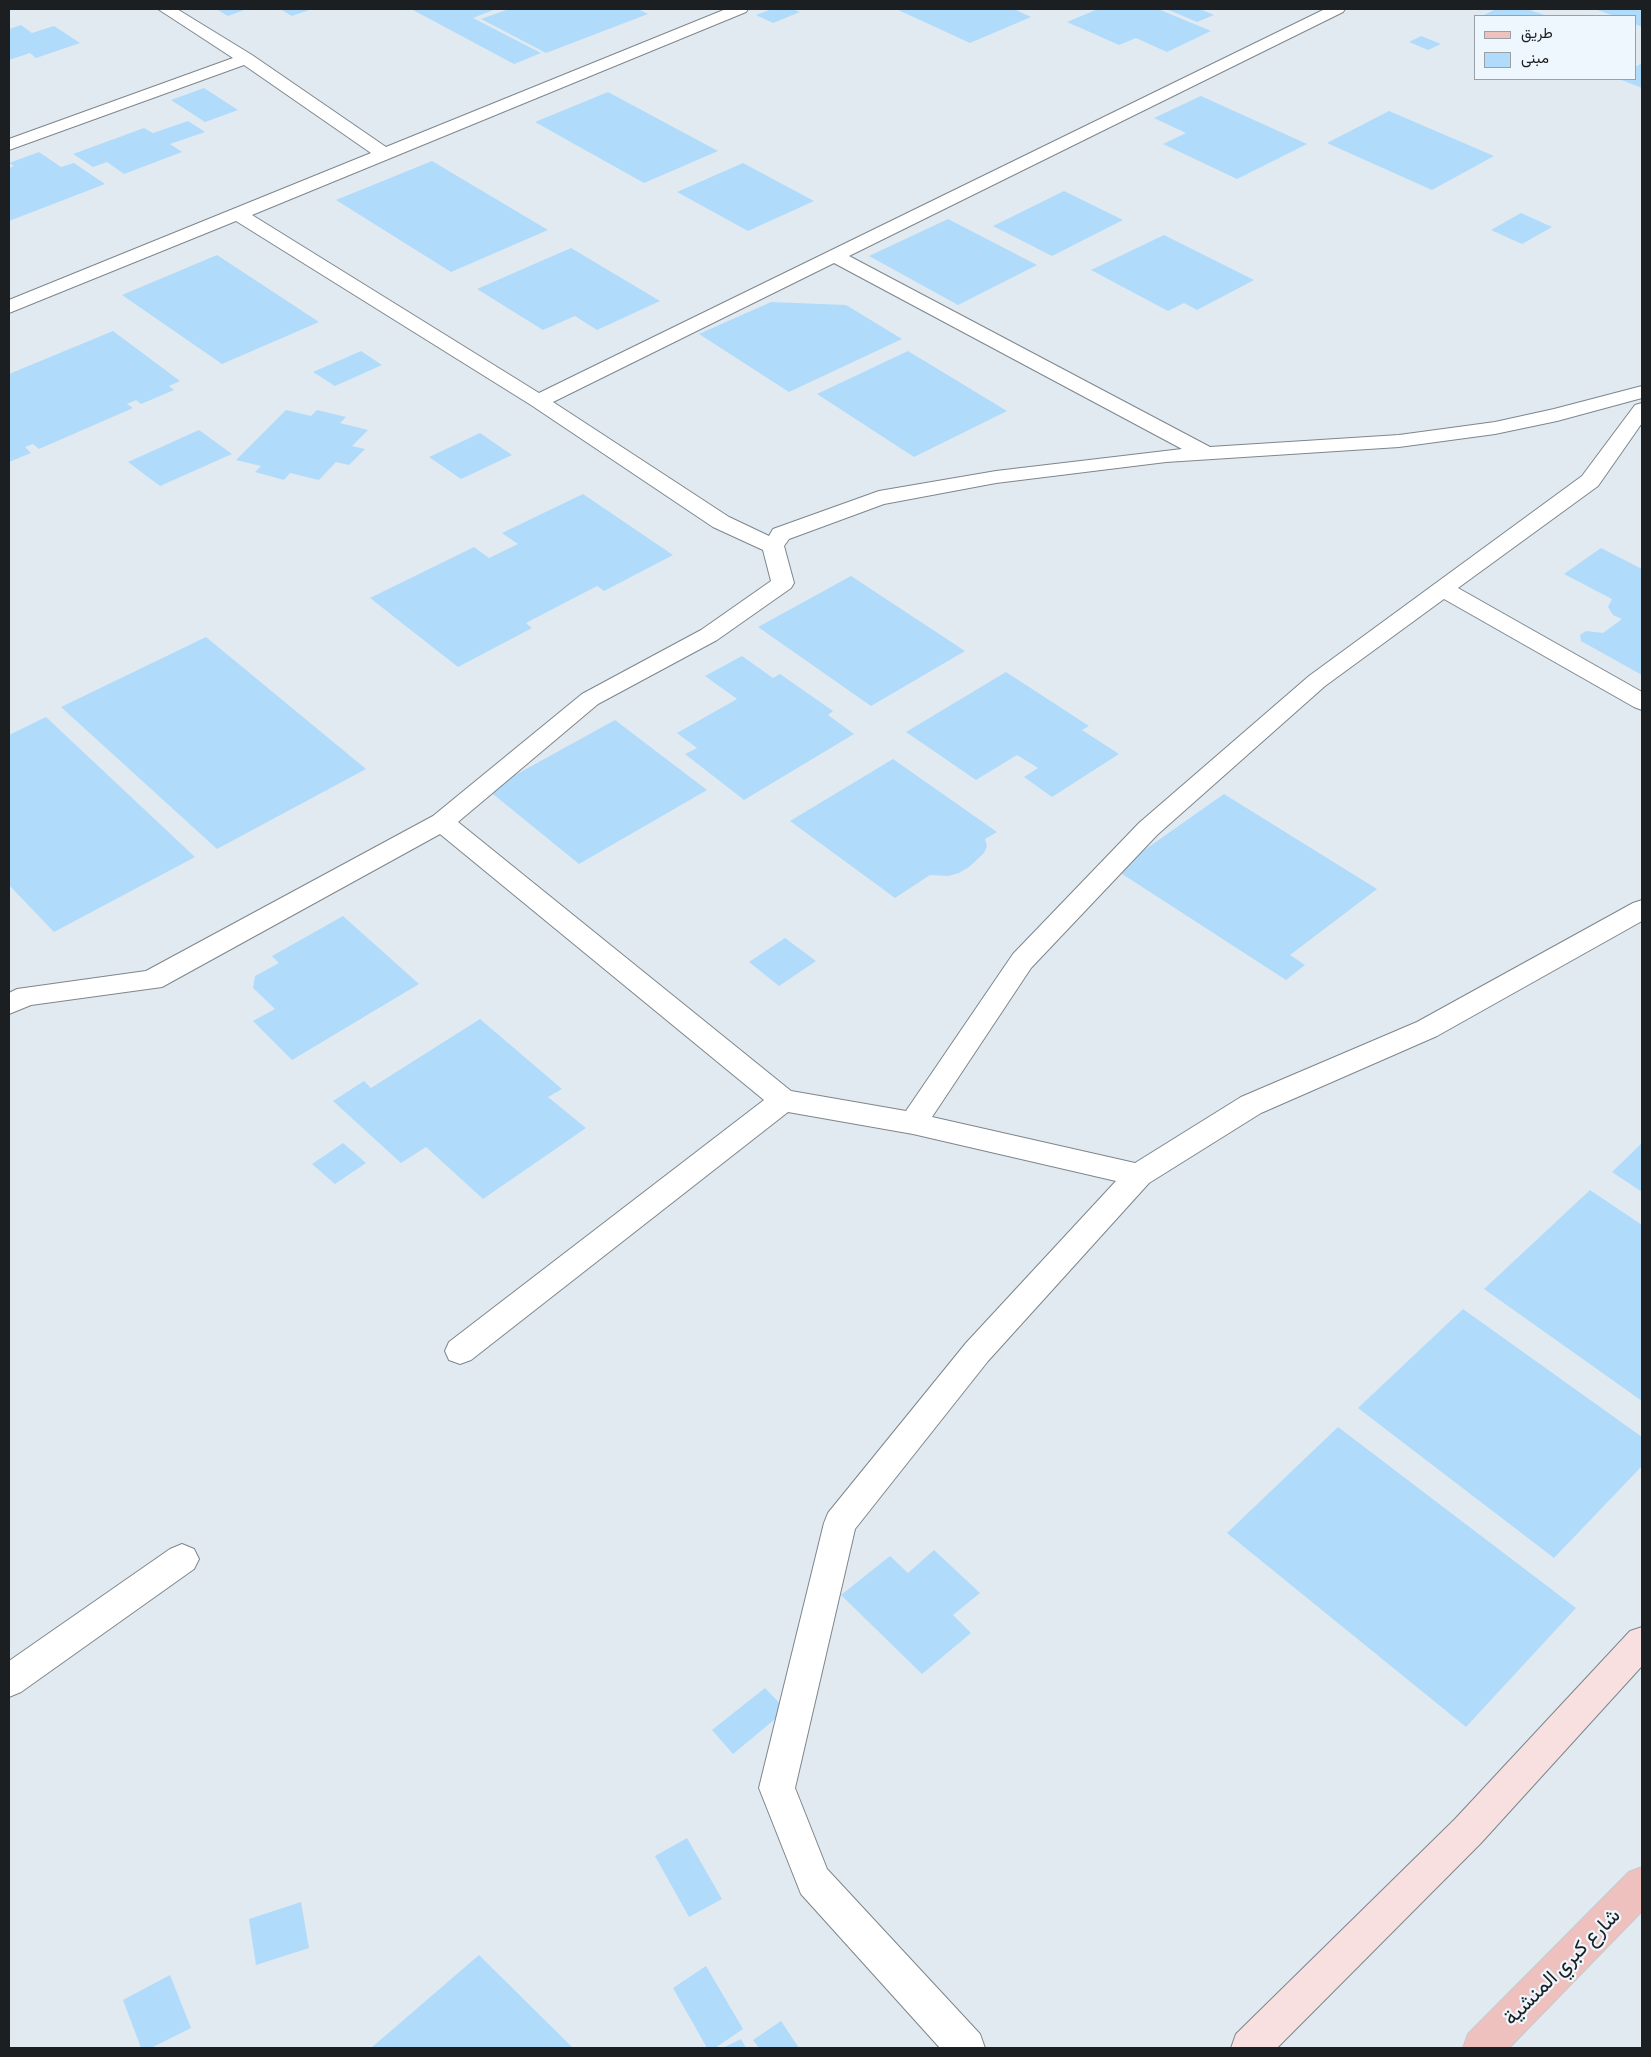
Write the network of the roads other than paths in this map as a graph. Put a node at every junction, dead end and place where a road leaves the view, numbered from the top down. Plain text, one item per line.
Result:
1 (166, 9) edge
2 (740, 9) edge
3 (1337, 9) edge
4 (246, 59) junction
5 (9, 145) edge
6 (384, 154) junction
7 (239, 215) junction
8 (834, 256) junction
9 (9, 307) edge
10 (1642, 392) edge
11 (538, 401) junction
12 (1639, 420) edge
13 (1208, 454) junction
14 (772, 546) junction
15 (1443, 589) junction
16 (1642, 702) edge
17 (442, 822) junction
18 (1642, 908) edge
19 (9, 1004) edge
20 (783, 1100) junction
21 (913, 1123) junction
22 (1139, 1175) junction
23 (460, 1351) dead end
24 (182, 1559) dead end
25 (1642, 1642) edge
26 (9, 1681) edge
27 (1642, 1885) edge
28 (966, 2048) edge
29 (1250, 2048) edge
30 (1482, 2048) edge

1 - 4 street
2 - 6 street
3 - 8 street
4 - 5 street
4 - 6 street
6 - 7 street
7 - 9 street
7 - 11 street
8 - 11 street
8 - 13 street
10 - 13 street
11 - 14 street
12 - 15 street
13 - 14 street
14 - 17 street
15 - 16 street
15 - 21 street
17 - 19 street
17 - 20 street
18 - 22 street
20 - 21 street
20 - 23 street
21 - 22 street
22 - 28 street
24 - 26 street
25 - 29 street
27 - 30 main road, شارع كبري المنشية

